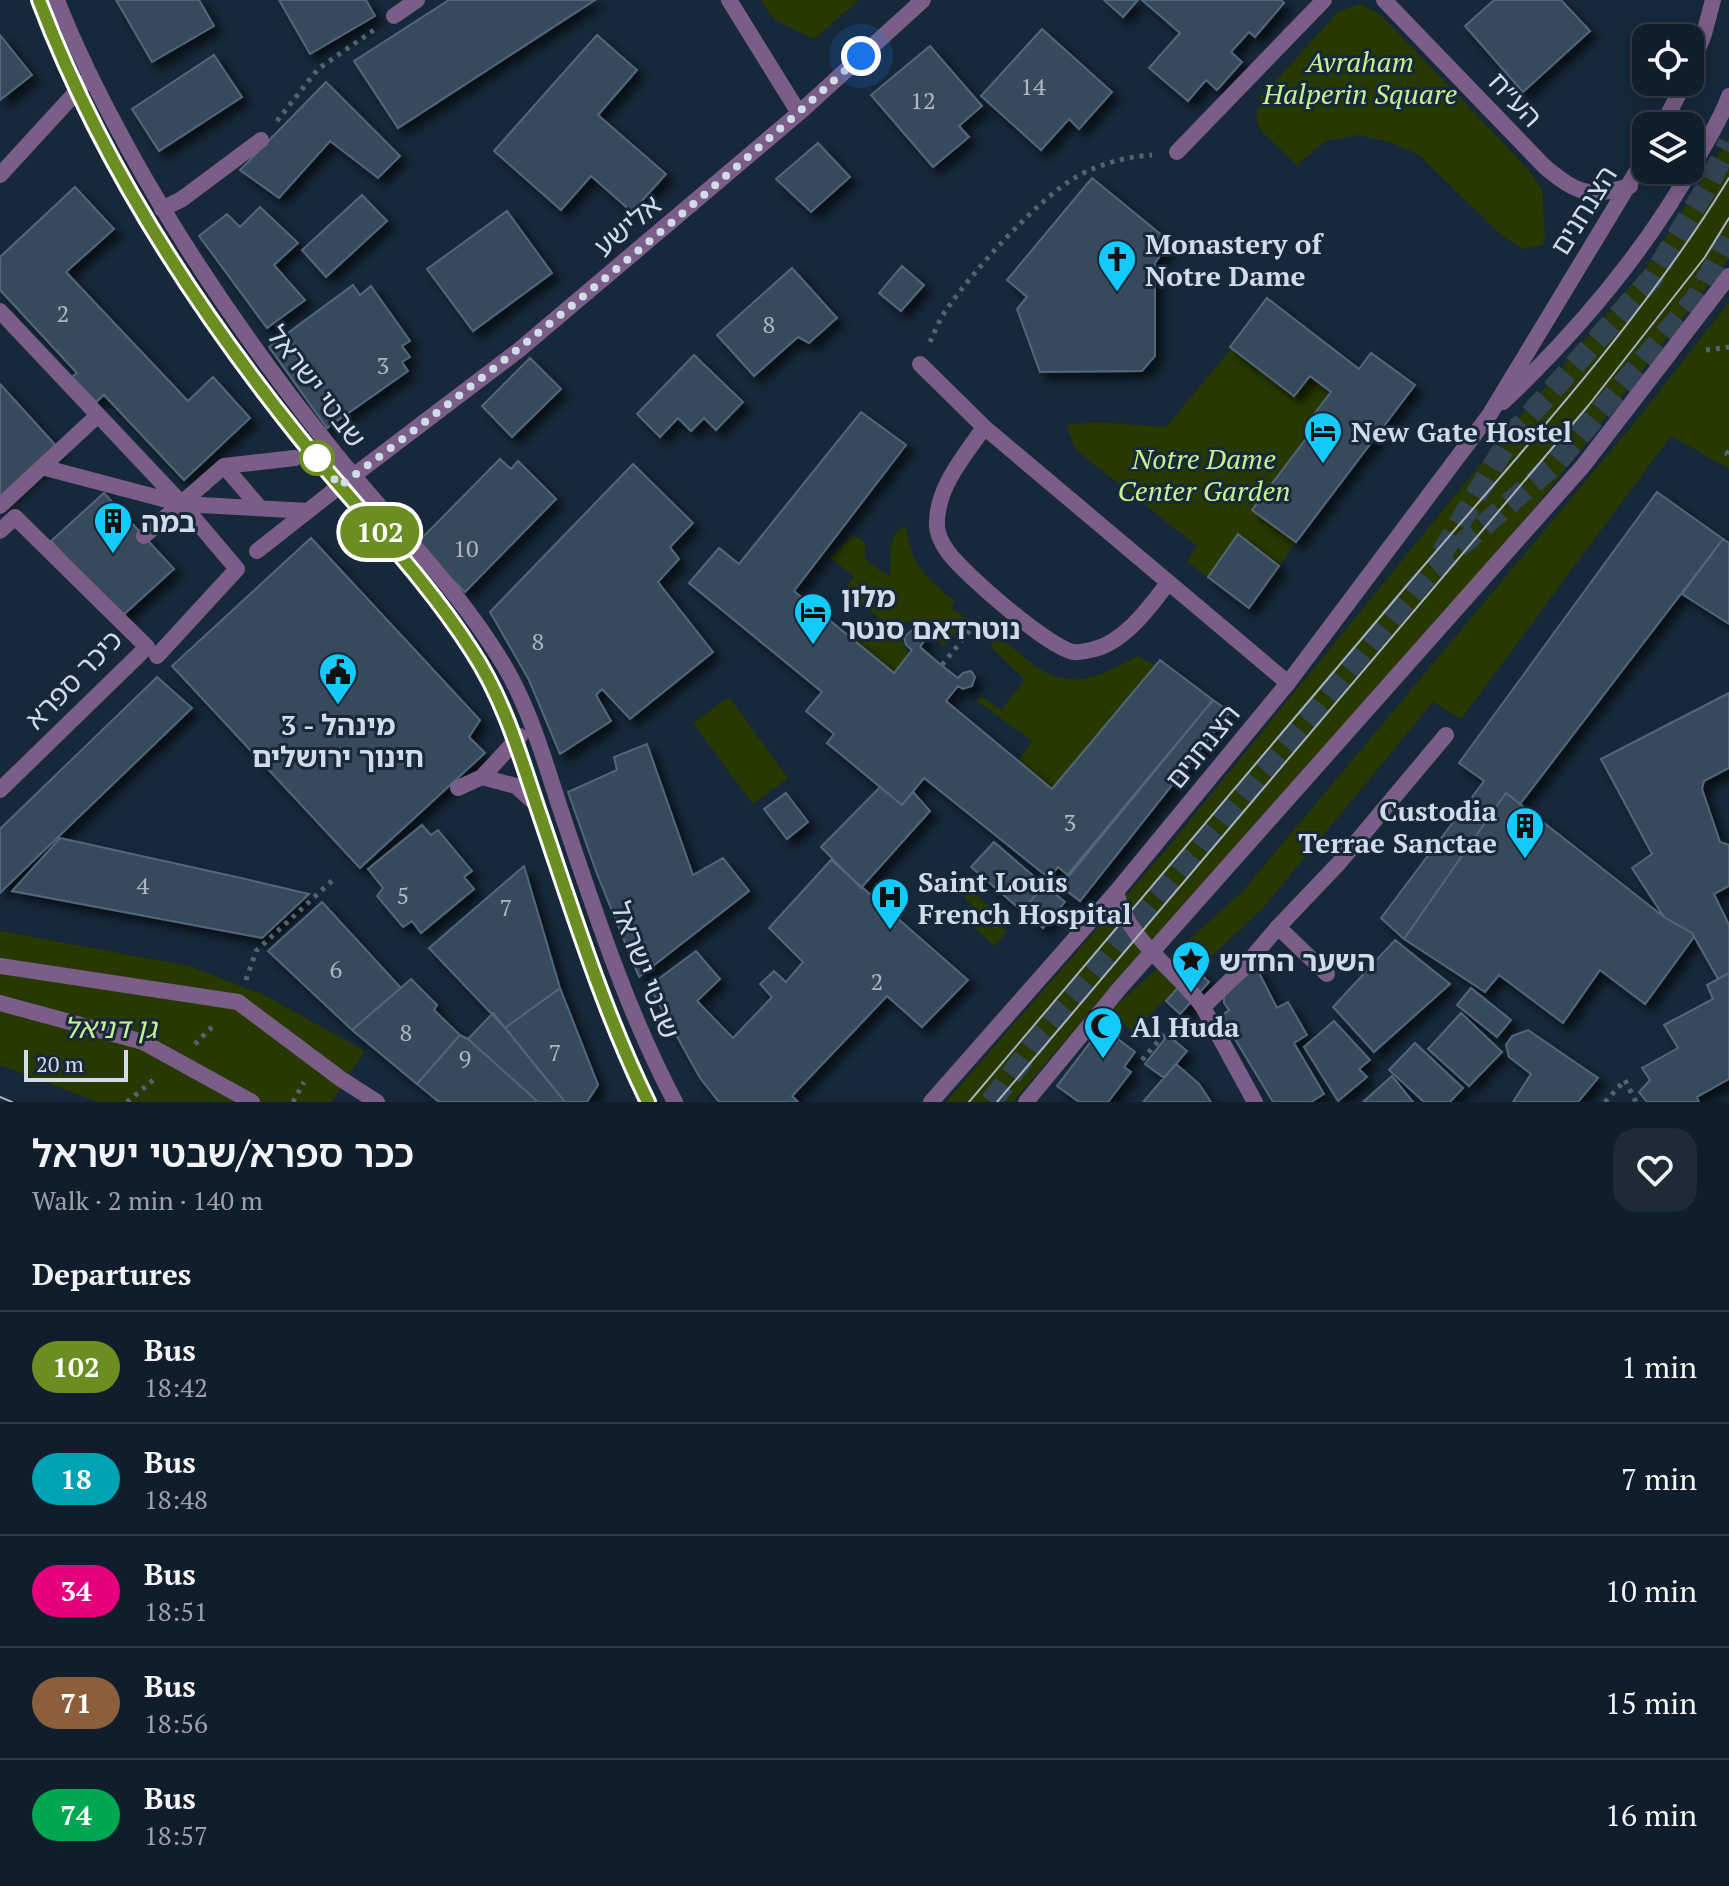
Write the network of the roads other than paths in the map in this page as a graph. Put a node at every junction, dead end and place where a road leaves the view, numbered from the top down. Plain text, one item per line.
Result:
1 (39, 0) edge
2 (57, 0) edge
3 (417, 0) edge
4 (729, 0) edge
5 (923, 0) edge
6 (1324, 0) edge
7 (1384, 0) edge
8 (1713, 0) edge
9 (394, 16) road end
10 (1704, 34) edge
11 (90, 77) junction
12 (77, 91) junction
13 (1729, 96) edge
14 (799, 113) junction
15 (261, 140) road end
16 (1177, 152) road end
17 (0, 175) edge
18 (1632, 182) edge
19 (1630, 186) junction
20 (162, 209) junction
21 (1729, 276) edge
22 (0, 311) edge
23 (920, 364) road end
24 (1490, 414) junction
25 (97, 416) junction
26 (984, 427) junction
27 (295, 458) dead end
28 (224, 466) junction
29 (42, 467) junction
30 (346, 481) junction
31 (182, 504) junction
32 (0, 506) edge
33 (260, 508) junction
34 (308, 511) junction
35 (0, 531) edge
36 (144, 536) dead end
37 (257, 551) dead end
38 (1168, 583) junction
39 (157, 656) dead end
40 (1288, 683) junction
41 (530, 721) junction
42 (1446, 735) dead end
43 (516, 742) junction
44 (482, 777) junction
45 (458, 788) dead end
46 (0, 790) edge
47 (537, 805) junction
48 (1116, 892) junction
49 (1278, 927) junction
50 (1151, 953) junction
51 (0, 966) edge
52 (1327, 974) dead end
53 (0, 1003) edge
54 (1203, 1007) junction
55 (932, 1100) edge
56 (252, 1102) edge
57 (377, 1102) edge
58 (648, 1102) edge
59 (675, 1102) edge
60 (1026, 1102) edge
61 (1255, 1102) edge

1 - 12 street, שבטי ישראל
2 - 11 street, שבטי ישראל
3 - 9 street
4 - 14 street
5 - 14 street, אלישע
6 - 16 street
7 - 19 street, הע״ח
8 - 10 street
11 - 12 street
11 - 20 street, שבטי ישראל
12 - 17 street
12 - 30 street, שבטי ישראל
13 - 24 street, הצנחנים
14 - 30 street, אלישע
15 - 20 street
18 - 19 street, הצנחנים
19 - 24 street, הצנחנים
20 - 30 street, שבטי ישראל
21 - 50 street
22 - 25 street
23 - 26 street
24 - 40 street, הצנחנים
25 - 29 street
25 - 31 street
26 - 38 street
26 - 38 street
27 - 28 street
28 - 31 street
28 - 33 street
29 - 31 street
29 - 32 street
30 - 34 street, אלישע
30 - 41 street, שבטי ישראל
30 - 43 street, שבטי ישראל
31 - 33 street
31 - 36 street
31 - 39 street
33 - 34 street
34 - 37 street, אלישע
35 - 46 street, כיכר ספרא
38 - 40 street
40 - 48 street, הצנחנים
41 - 43 street
41 - 59 street, שבטי ישראל
42 - 49 street
43 - 44 street
43 - 47 street, שבטי ישראל
44 - 45 street
44 - 47 street
47 - 58 street, שבטי ישראל
48 - 50 street
48 - 55 street, הצנחנים
49 - 52 street
49 - 54 street
50 - 54 street
50 - 60 street
51 - 57 street
53 - 56 street
54 - 61 street

